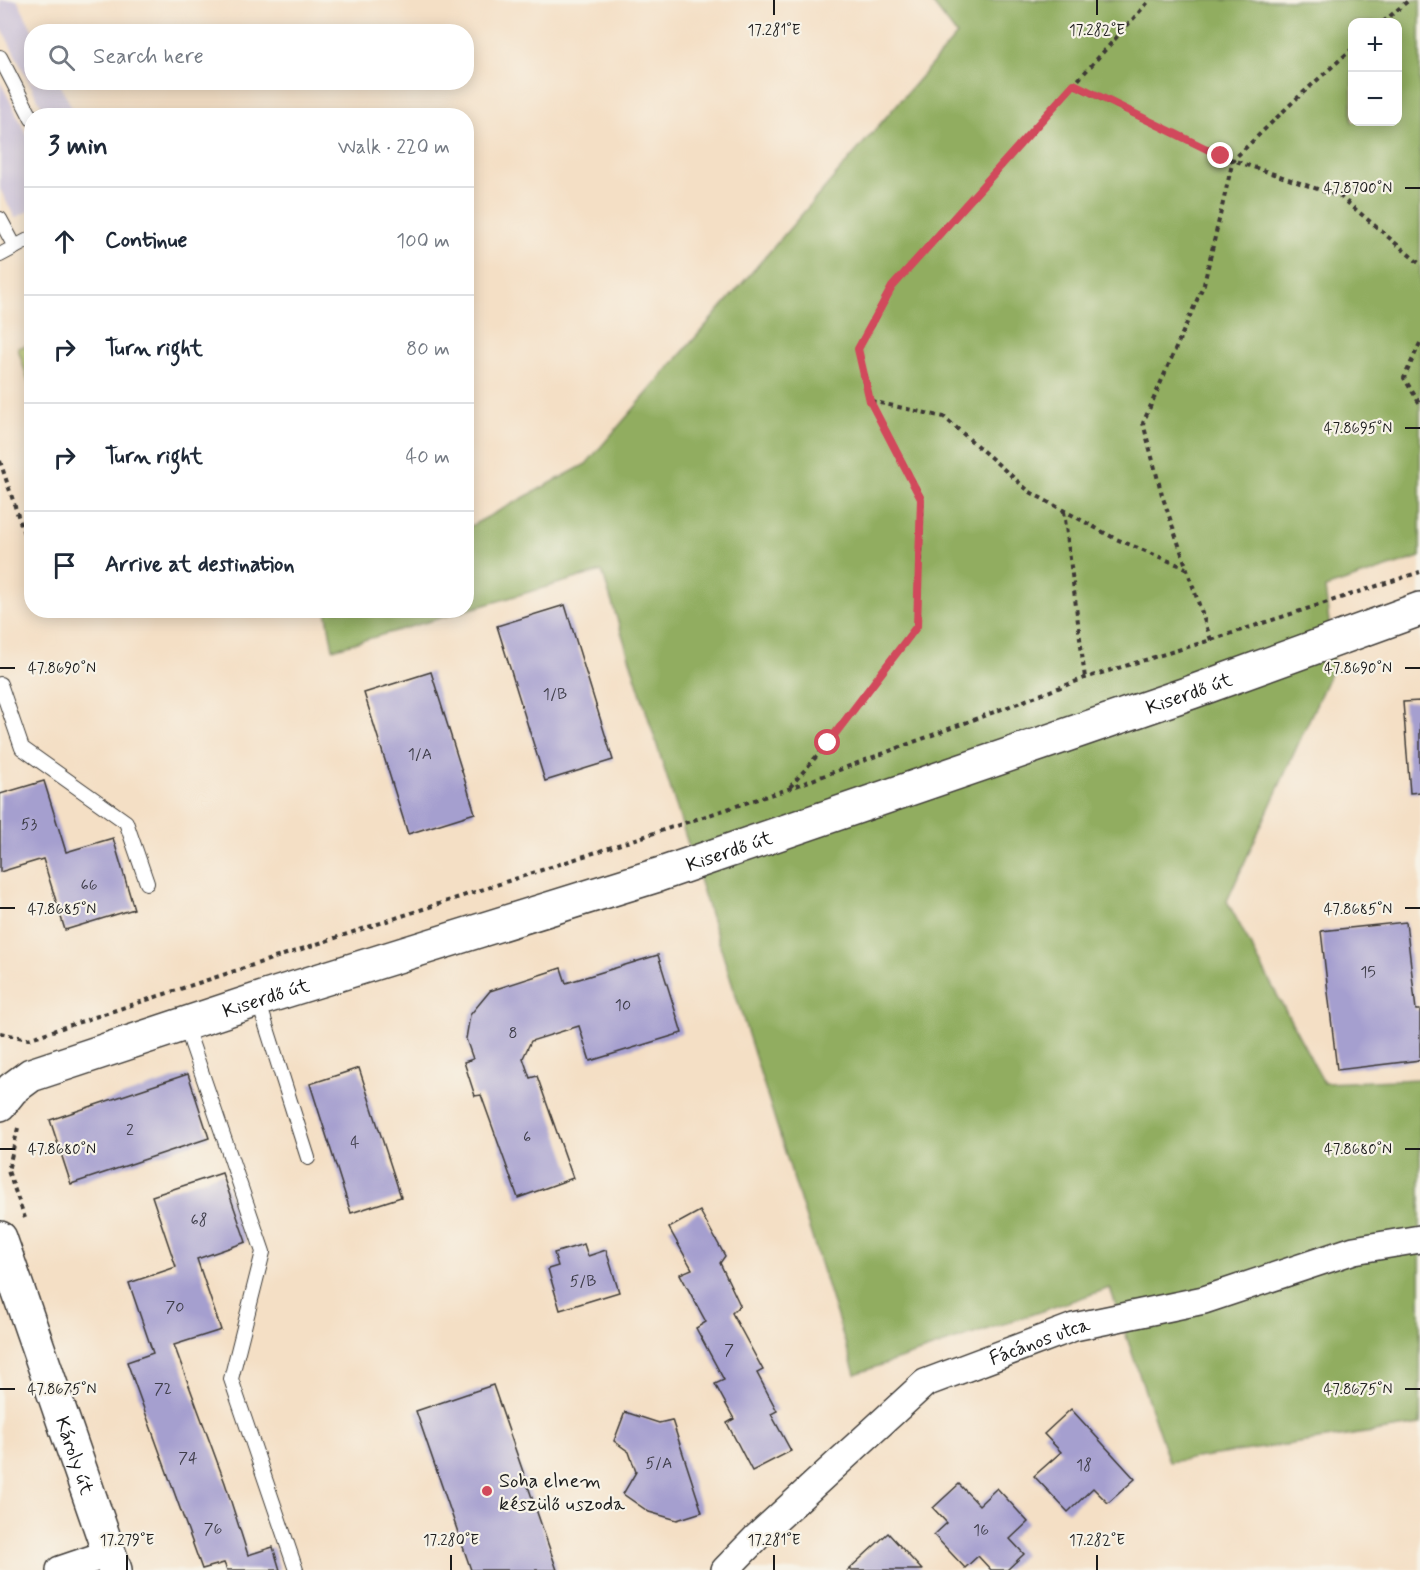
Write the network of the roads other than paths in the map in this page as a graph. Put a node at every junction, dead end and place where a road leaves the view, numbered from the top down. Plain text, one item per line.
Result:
1 (0, 57) edge
2 (26, 108) edge
3 (0, 219) edge
4 (24, 242) edge
5 (15, 247) junction
6 (0, 255) edge
7 (1420, 609) edge
8 (0, 684) edge
9 (147, 883) dead end
10 (258, 1000) junction
11 (185, 1024) junction
12 (16, 1073) edge
13 (0, 1104) edge
14 (308, 1158) dead end
15 (14, 1232) edge
16 (1420, 1239) edge
17 (112, 1562) edge
18 (60, 1570) edge
19 (296, 1570) edge
20 (725, 1570) edge

1 - 2 lane
3 - 5 lane
4 - 5 lane
5 - 6 lane
7 - 10 street, Kiserdő út
8 - 9 lane
10 - 11 street, Kiserdő út
10 - 14 lane
11 - 12 street, Kiserdő út
11 - 19 lane
12 - 13 street, Kiserdő út
15 - 17 street, Károly út
16 - 20 street, Fácános utca
17 - 18 street

